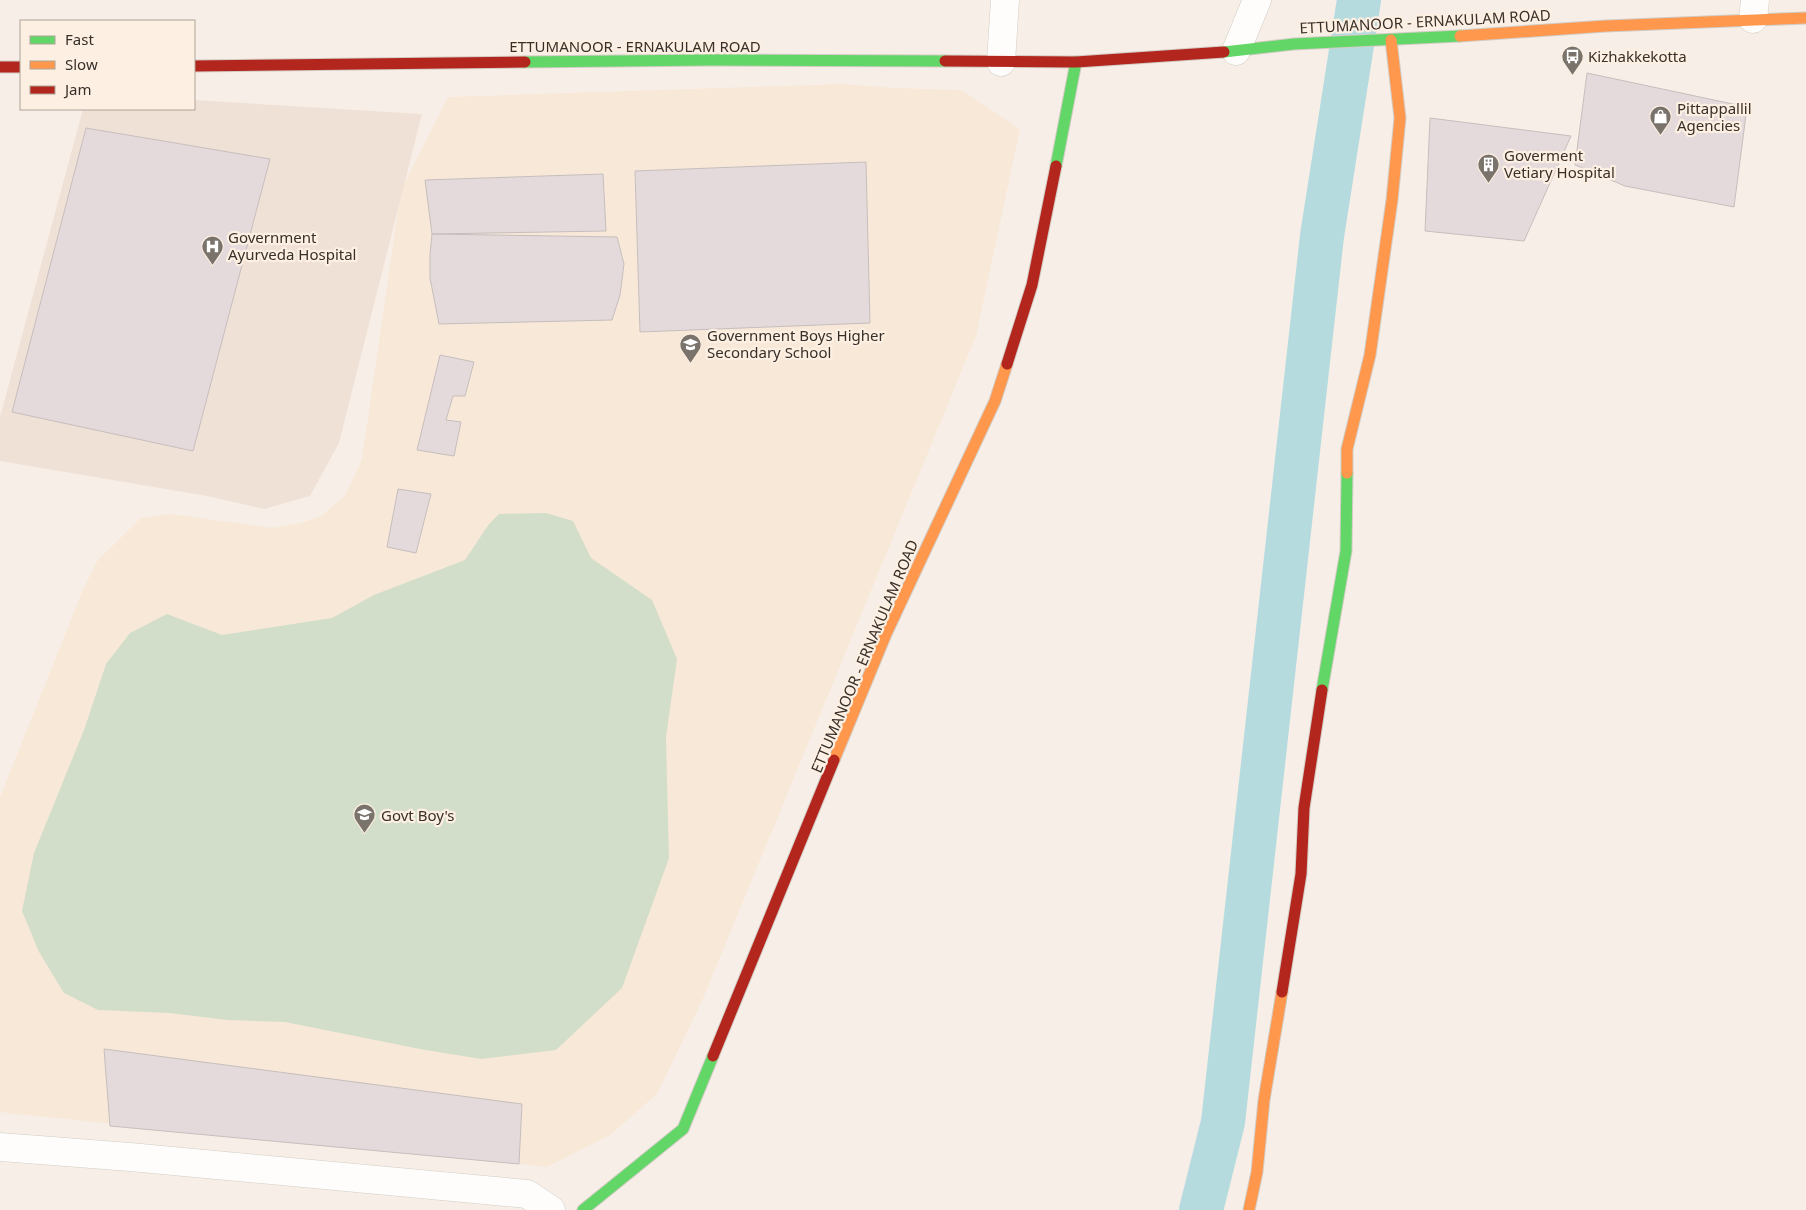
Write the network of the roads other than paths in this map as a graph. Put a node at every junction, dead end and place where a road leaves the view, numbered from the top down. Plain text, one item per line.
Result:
1 (1005, 0) edge
2 (1257, 0) edge
3 (1754, 10) edge
4 (1806, 18) edge
5 (1391, 40) junction
6 (1236, 51) junction
7 (1000, 62) junction
8 (1076, 62) junction
9 (195, 66) edge
10 (0, 67) edge
11 (20, 67) edge
12 (0, 1147) edge
13 (551, 1210) edge
14 (583, 1210) edge
15 (1249, 1210) edge

1 - 7 street
2 - 6 street
3 - 4 main road, ETTUMANOOR - ERNAKULAM ROAD
3 - 5 main road, ETTUMANOOR - ERNAKULAM ROAD
5 - 6 main road, ETTUMANOOR - ERNAKULAM ROAD
5 - 15 main road
6 - 8 main road, ETTUMANOOR - ERNAKULAM ROAD
7 - 8 main road, ETTUMANOOR - ERNAKULAM ROAD
7 - 9 main road, ETTUMANOOR - ERNAKULAM ROAD
8 - 14 main road, ETTUMANOOR - ERNAKULAM ROAD
10 - 11 main road
12 - 13 street

